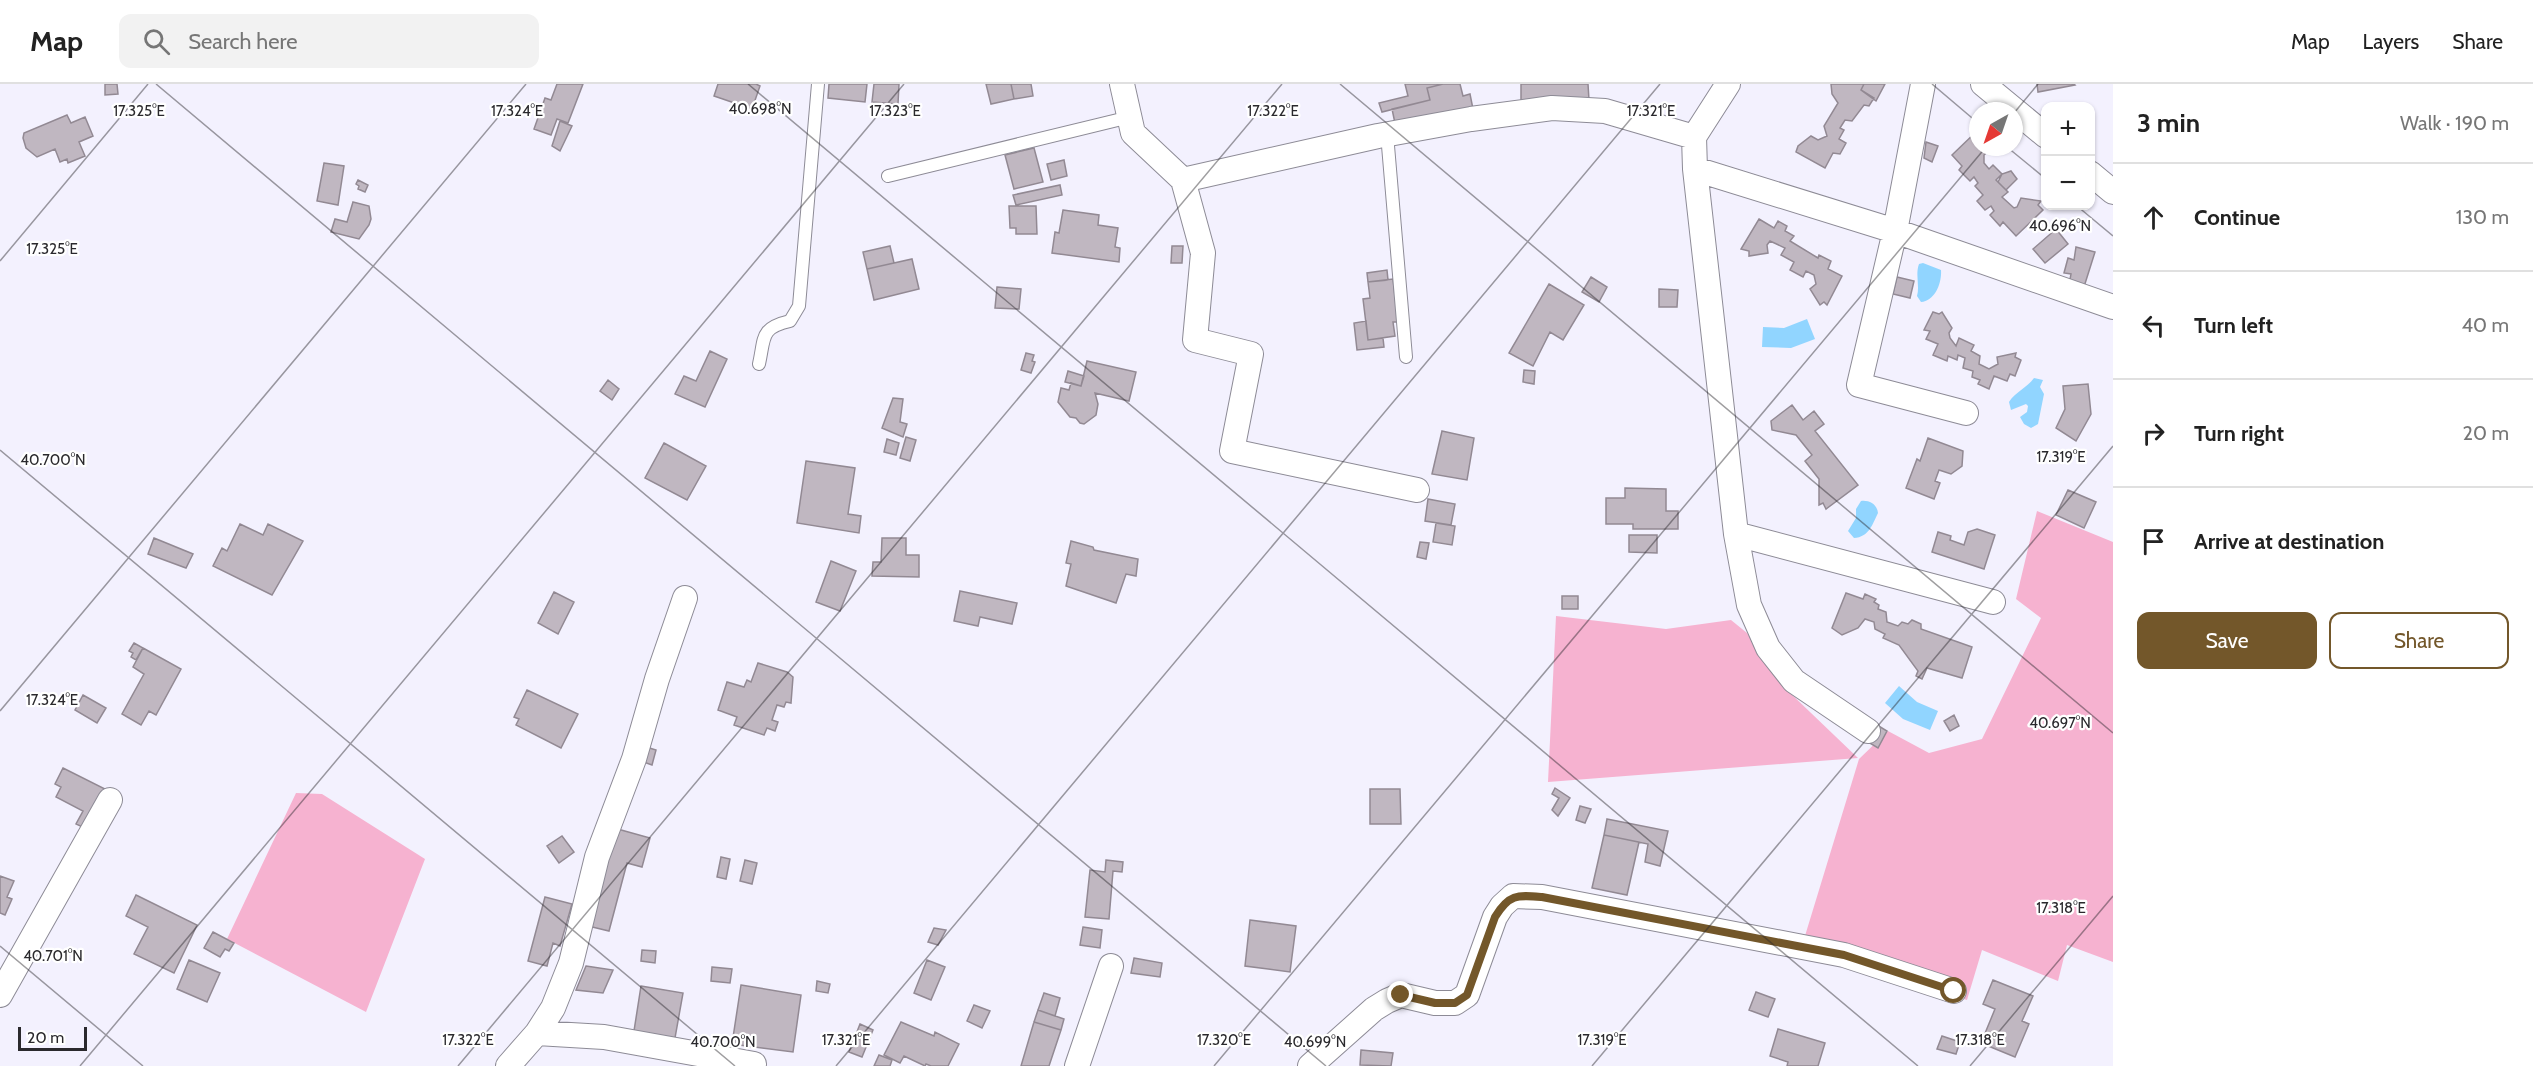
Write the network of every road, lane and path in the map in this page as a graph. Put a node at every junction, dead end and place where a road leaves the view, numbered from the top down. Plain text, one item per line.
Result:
1 (818, 84) edge
2 (1122, 84) edge
3 (1728, 84) edge
4 (1923, 84) edge
5 (1983, 84) edge
6 (1130, 117) junction
7 (2041, 132) edge
8 (1387, 134) junction
9 (1694, 137) junction
10 (1695, 169) junction
11 (888, 176) dead end
12 (2095, 176) edge
13 (1183, 180) junction
14 (2113, 192) edge
15 (1895, 231) junction
16 (2113, 307) edge
17 (1407, 357) dead end
18 (759, 364) dead end
19 (1966, 413) dead end
20 (1417, 489) dead end
21 (1736, 534) junction
22 (685, 598) dead end
23 (1993, 602) dead end
24 (1868, 731) dead end
25 (110, 800) dead end
26 (1111, 966) dead end
27 (1954, 991) dead end
28 (0, 995) edge
29 (537, 1033) junction
30 (754, 1064) dead end
31 (508, 1066) edge
32 (1077, 1066) edge
33 (1310, 1066) edge

1 - 18 lane
2 - 6 street
3 - 9 street
4 - 15 street
5 - 7 street
6 - 11 lane
6 - 13 street
8 - 9 street
8 - 13 street
8 - 17 lane
9 - 10 street
10 - 15 street
10 - 21 street
12 - 14 street
13 - 20 street
15 - 16 street
15 - 19 street
21 - 23 street
21 - 24 street
22 - 29 street
25 - 28 street
26 - 32 street
27 - 33 street
29 - 30 street
29 - 31 street

